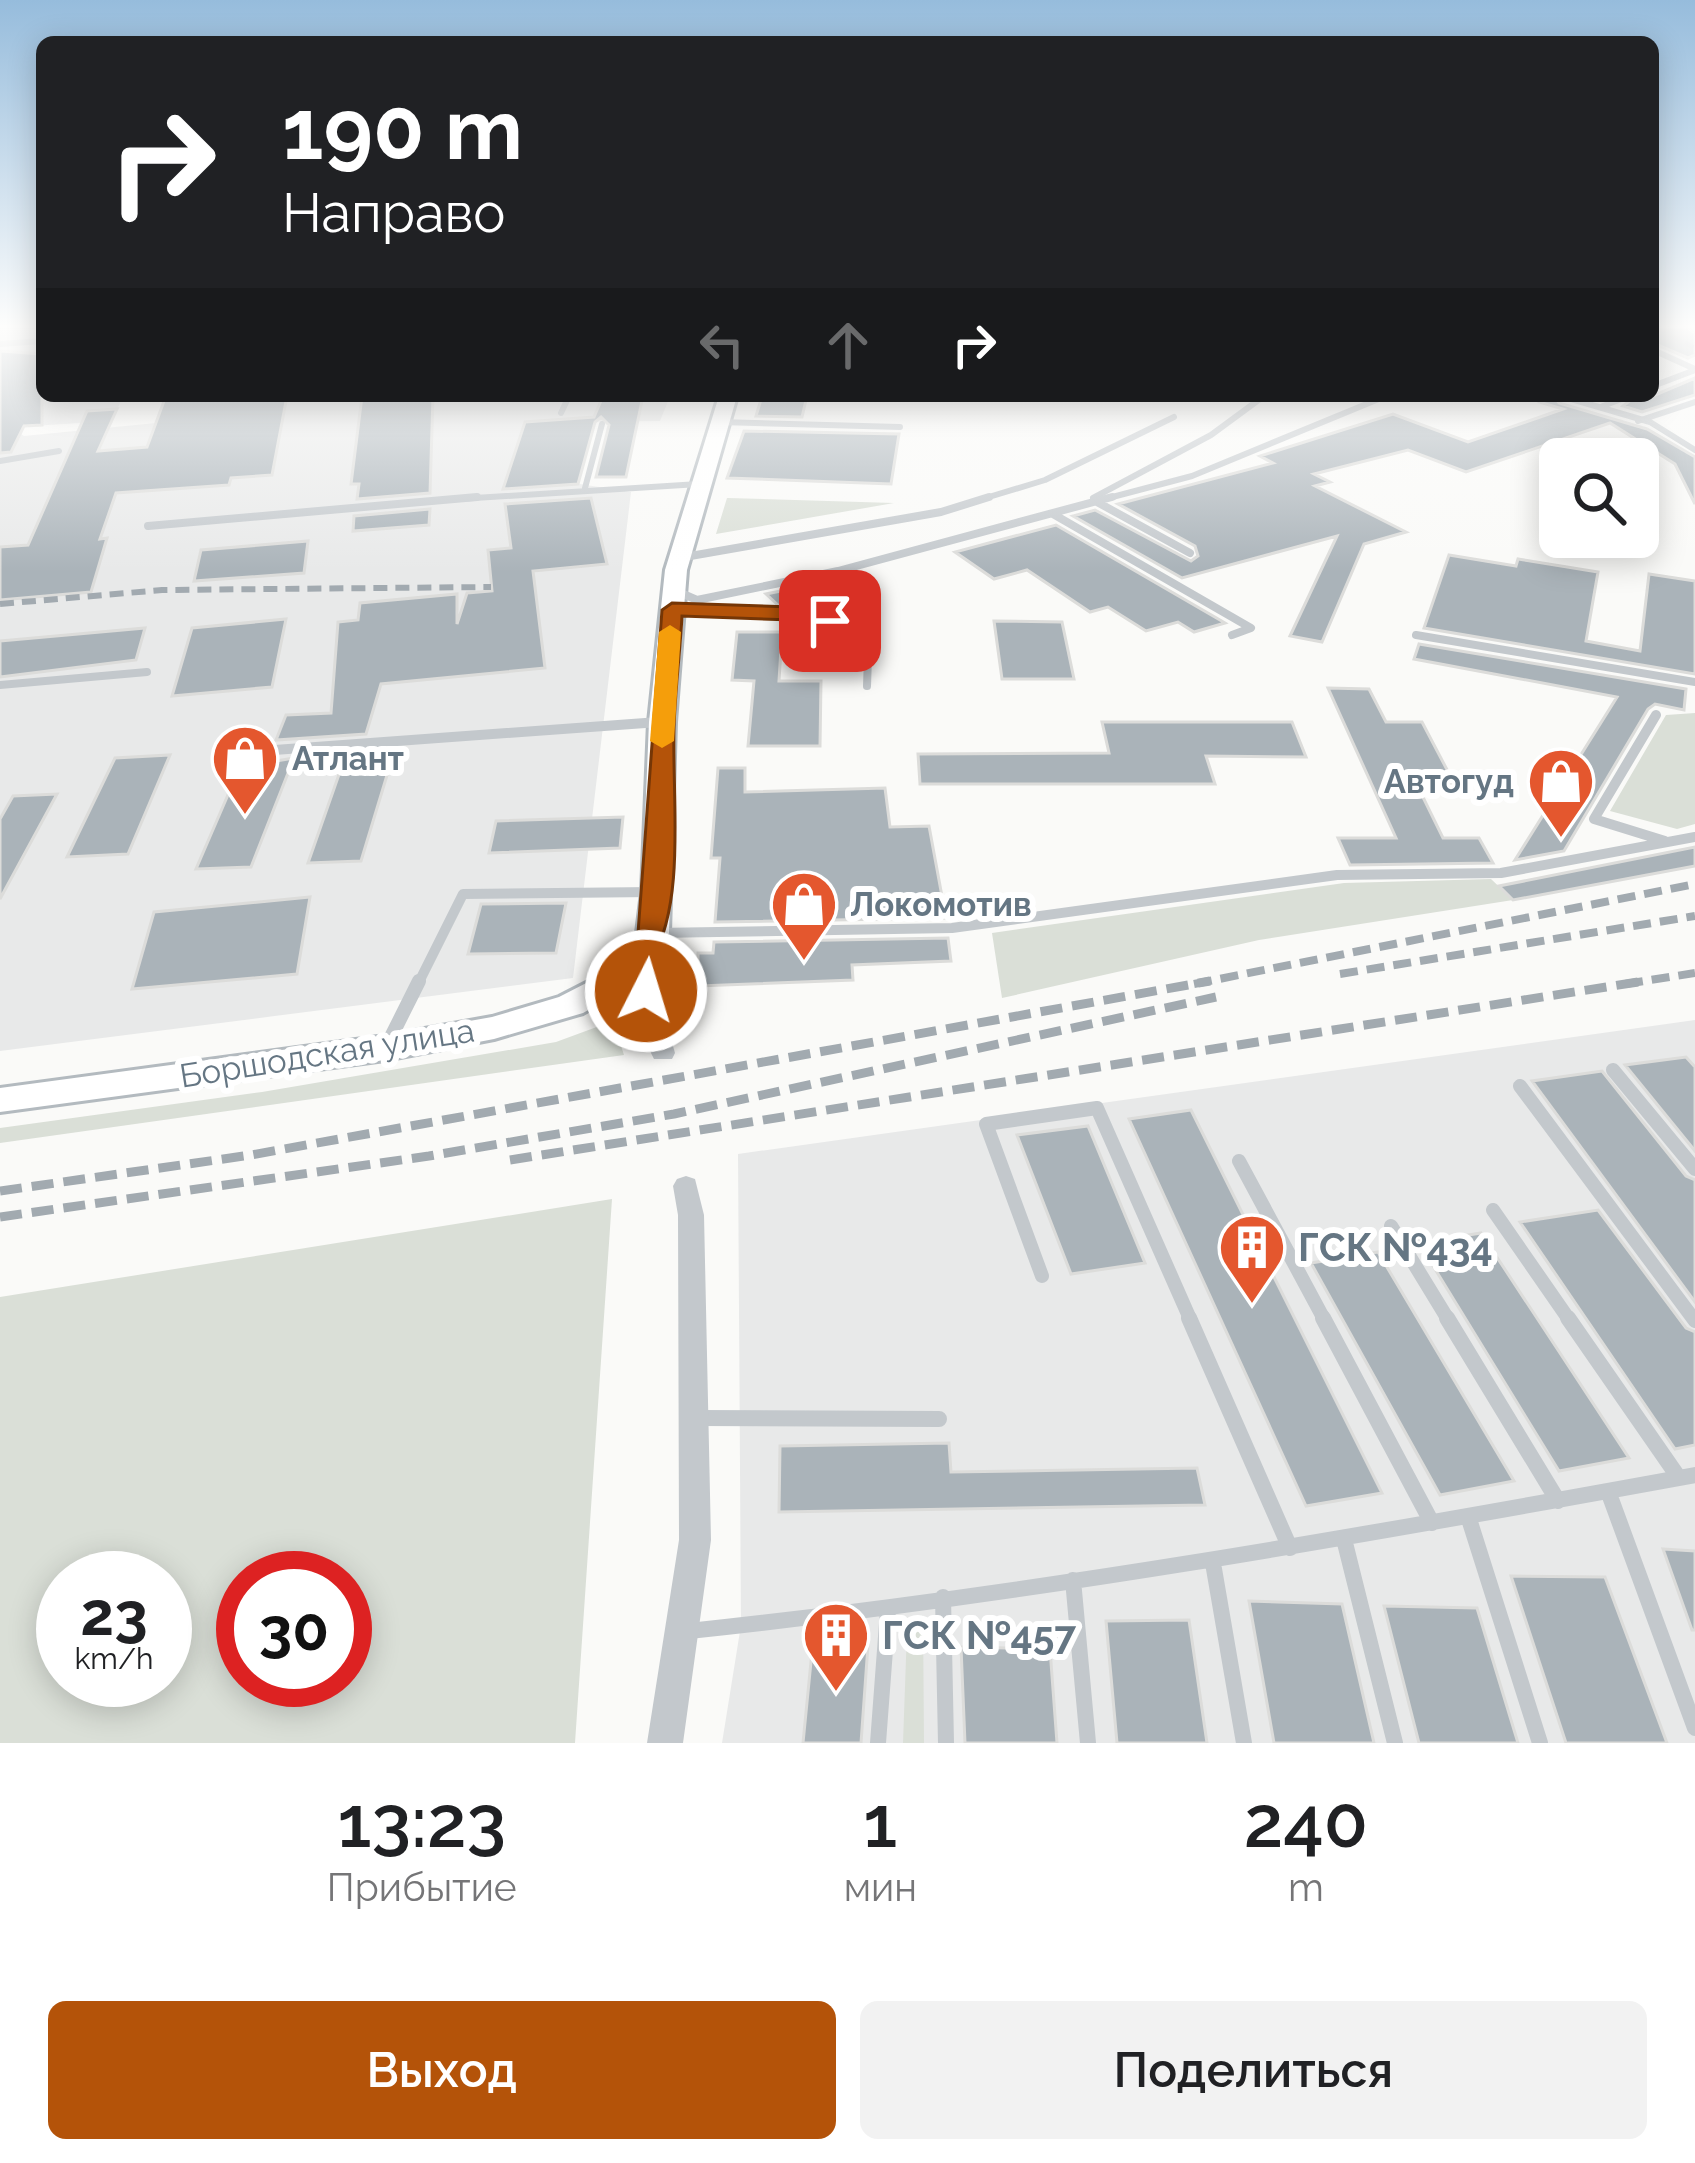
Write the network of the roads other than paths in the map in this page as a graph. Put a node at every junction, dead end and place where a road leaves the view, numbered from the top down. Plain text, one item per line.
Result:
1 (723, 409) edge
2 (1244, 409) edge
3 (1354, 409) edge
4 (1611, 409) edge
5 (1673, 409) edge
6 (1174, 417) dead end
7 (1638, 421) junction
8 (719, 422) junction
9 (602, 424) dead end
10 (900, 427) dead end
11 (1695, 436) edge
12 (1684, 439) junction
13 (1695, 450) edge
14 (59, 451) dead end
15 (0, 460) edge
16 (699, 484) junction
17 (585, 488) junction
18 (1097, 502) junction
19 (1068, 510) junction
20 (1054, 514) junction
21 (148, 526) dead end
22 (1190, 554) dead end
23 (680, 558) junction
24 (673, 600) junction
25 (1232, 635) dead end
26 (1416, 635) dead end
27 (147, 671) dead end
28 (1695, 682) edge
29 (0, 686) edge
30 (867, 686) dead end
31 (1656, 715) dead end
32 (662, 722) junction
33 (220, 754) dead end
34 (1695, 837) edge
35 (1668, 842) junction
36 (657, 892) junction
37 (645, 946) junction
38 (385, 1048) junction
39 (663, 1053) dead end
40 (1613, 1070) dead end
41 (1520, 1086) dead end
42 (0, 1100) edge
43 (1239, 1161) dead end
44 (1695, 1168) edge
45 (686, 1186) dead end
46 (1492, 1210) dead end
47 (1390, 1226) dead end
48 (1042, 1276) dead end
49 (1695, 1322) edge
50 (692, 1418) junction
51 (939, 1419) dead end
52 (1687, 1477) edge
53 (1609, 1491) junction
54 (1558, 1501) junction
55 (1469, 1519) junction
56 (1432, 1523) junction
57 (1344, 1539) junction
58 (1290, 1548) junction
59 (1214, 1563) junction
60 (1073, 1580) junction
61 (943, 1597) junction
62 (888, 1610) junction
63 (680, 1632) junction
64 (1695, 1728) edge
65 (665, 1743) edge
66 (878, 1743) edge
67 (946, 1743) edge
68 (1088, 1743) edge
69 (1244, 1743) edge
70 (1395, 1743) edge
71 (1540, 1743) edge

1 - 8 street
2 - 19 lane
3 - 18 lane
4 - 7 lane
5 - 7 lane
6 - 23 lane
7 - 12 lane
8 - 10 lane
8 - 16 street
9 - 17 lane
11 - 12 lane
12 - 13 lane
14 - 15 lane
16 - 17 lane
16 - 23 street
17 - 21 lane
18 - 19 lane
18 - 22 lane
19 - 20 lane
20 - 24 lane
20 - 25 lane
23 - 24 street
24 - 30 lane
24 - 32 street
26 - 28 lane
27 - 29 lane
31 - 35 lane
32 - 33 lane
32 - 36 street
34 - 35 lane
35 - 37 lane
36 - 37 street
36 - 38 lane
37 - 38 street, Боршодская улица
37 - 39 street
38 - 42 street, Боршодская улица
40 - 44 lane
41 - 49 lane
43 - 56 lane
45 - 50 street
46 - 52 lane
47 - 54 lane
48 - 58 lane
50 - 51 lane
50 - 63 street
52 - 53 lane
53 - 54 lane
53 - 64 lane
54 - 55 lane
55 - 56 lane
55 - 71 lane
56 - 57 lane
57 - 58 lane
57 - 70 lane
58 - 59 lane
59 - 60 lane
59 - 69 lane
60 - 61 lane
60 - 68 lane
61 - 62 lane
61 - 67 lane
62 - 63 lane
62 - 66 lane
63 - 65 street

